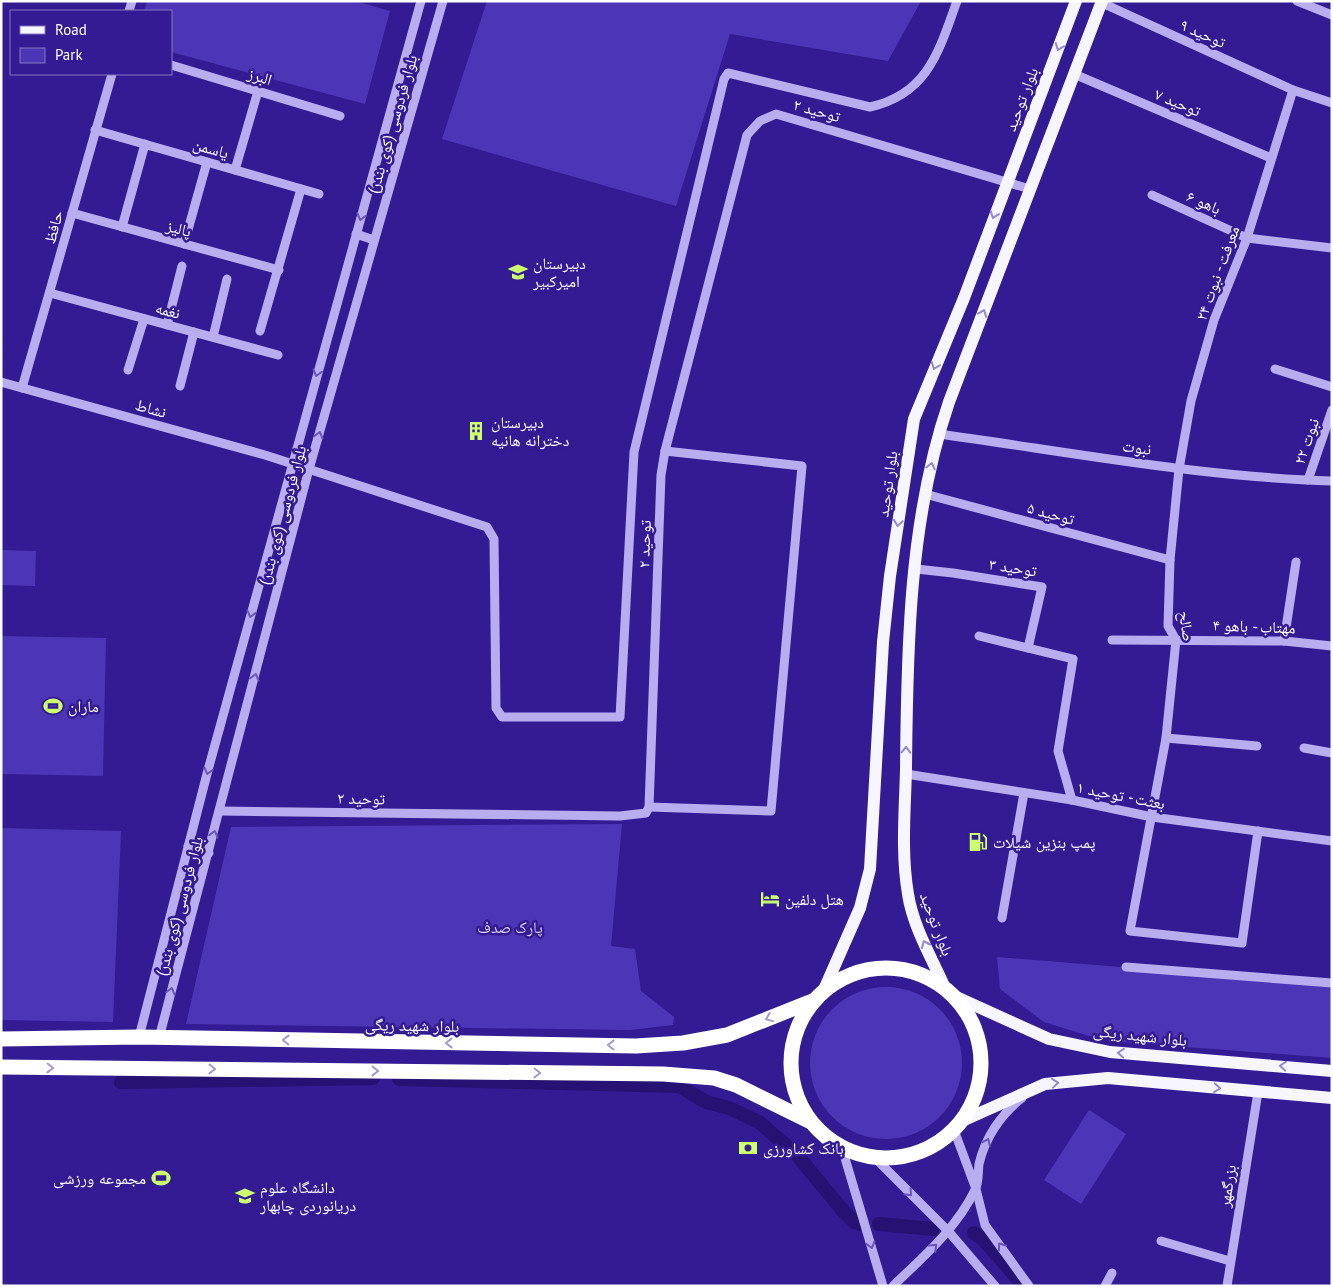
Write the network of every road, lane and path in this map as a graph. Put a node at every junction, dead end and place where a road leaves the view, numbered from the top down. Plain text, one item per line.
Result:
1 (421, 1) edge
2 (443, 1) edge
3 (956, 1) edge
4 (1076, 1) edge
5 (1297, 1) edge
6 (1102, 2) edge
7 (1332, 15) edge
8 (172, 65) edge
9 (1074, 74) junction
10 (112, 75) edge
11 (1293, 90) junction
12 (258, 91) junction
13 (1332, 103) edge
14 (340, 116) dead end
15 (95, 130) junction
16 (145, 144) junction
17 (1270, 158) junction
18 (207, 162) junction
19 (235, 170) junction
20 (1006, 182) junction
21 (301, 189) junction
22 (1030, 189) junction
23 (320, 194) dead end
24 (1152, 195) dead end
25 (72, 213) junction
26 (122, 227) junction
27 (356, 234) junction
28 (1247, 238) junction
29 (374, 240) junction
30 (184, 244) junction
31 (1332, 248) edge
32 (182, 266) dead end
33 (279, 270) junction
34 (227, 278) dead end
35 (50, 293) junction
36 (144, 319) junction
37 (167, 325) junction
38 (260, 331) dead end
39 (194, 332) junction
40 (212, 337) junction
41 (278, 355) dead end
42 (1275, 369) dead end
43 (128, 370) dead end
44 (1, 382) edge
45 (180, 386) dead end
46 (1332, 387) edge
47 (22, 388) junction
48 (1332, 410) edge
49 (939, 434) junction
50 (665, 451) junction
51 (293, 464) junction
52 (309, 469) junction
53 (1179, 469) junction
54 (1308, 480) junction
55 (1332, 481) edge
56 (924, 494) junction
57 (1170, 560) junction
58 (1296, 562) dead end
59 (916, 569) junction
60 (978, 636) dead end
61 (1112, 640) dead end
62 (1176, 640) junction
63 (1284, 641) junction
64 (1332, 646) edge
65 (1028, 648) junction
66 (1166, 738) junction
67 (1257, 746) dead end
68 (1304, 748) dead end
69 (1332, 753) edge
70 (906, 774) junction
71 (1024, 794) junction
72 (1072, 800) junction
73 (649, 807) junction
74 (220, 811) junction
75 (1152, 817) junction
76 (1258, 831) junction
77 (1332, 842) edge
78 (188, 846) junction
79 (209, 853) junction
80 (1002, 918) dead end
81 (1126, 966) dead end
82 (1332, 983) edge
83 (950, 992) junction
84 (819, 996) junction
85 (146, 1013) junction
86 (164, 1019) junction
87 (139, 1037) junction
88 (159, 1038) junction
89 (1, 1039) edge
90 (1, 1067) edge
91 (1332, 1070) edge
92 (1033, 1090) junction
93 (1258, 1092) junction
94 (1332, 1098) edge
95 (812, 1122) junction
96 (958, 1126) junction
97 (842, 1148) junction
98 (876, 1158) junction
99 (976, 1188) junction
100 (949, 1232) junction
101 (1161, 1241) dead end
102 (1230, 1261) junction
103 (1112, 1273) dead end
104 (883, 1286) edge
105 (893, 1286) edge
106 (995, 1286) edge
107 (1029, 1286) edge
108 (1104, 1286) edge
109 (1226, 1286) edge

1 -> 27 street, بلوار فردوسی (کوی بندر)
2 - 29 street, بلوار فردوسی (کوی بندر)
3 - 52 street, نشاط
4 -> 20 main road, بلوار توحید
5 - 7 street
6 - 9 main road, بلوار توحید
6 - 11 street, توحید ۹
8 - 12 street, البرز
9 - 17 street, توحید ۷
9 - 22 main road, بلوار توحید
10 - 15 street, حافظ
11 - 13 street, توحید ۹
11 - 17 street, معرفت - نبوت ۲۴
12 - 14 street, البرز
12 - 19 street
15 - 16 street, یاسمن
15 - 25 street, حافظ
16 - 18 street, یاسمن
16 - 26 street
17 - 28 street, معرفت - نبوت ۲۴
18 - 19 street, یاسمن
18 - 30 street
19 - 21 street, یاسمن
20 - 22 street, توحید ۲
20 - 50 street, توحید ۲
20 -> 84 main road, بلوار توحید
21 - 23 street, یاسمن
21 - 33 street
49 -> 22 main road, بلوار توحید
24 - 28 street, باهو ۶
25 - 26 street, پالیز
25 - 35 street, حافظ
26 - 30 street, پالیز
27 - 29 street
27 -> 51 street, بلوار فردوسی (کوی بندر)
28 - 31 street, باهو ۶
28 - 53 street, معرفت - نبوت ۲۴
52 -> 29 street, بلوار فردوسی (کوی بندر)
30 - 33 street, پالیز
32 - 37 street
33 - 38 street
34 - 40 street
35 - 36 street, نغمه
35 - 47 street, حافظ
36 - 37 street, نغمه
36 - 43 street
37 - 39 street, نغمه
39 - 40 street, نغمه
39 - 45 street
40 - 41 street, نغمه
42 - 46 street
44 - 47 street, نشاط
47 - 51 street, نشاط
48 - 54 street, نبوت ۲۲
49 - 53 street, نبوت
56 -> 49 main road, بلوار توحید
50 - 73 street, توحید ۲
50 - 73 street
51 - 52 street, نشاط
51 -> 78 street, بلوار فردوسی (کوی بندر)
74 -> 52 street, بلوار فردوسی (کوی بندر)
53 - 54 street, نبوت
53 - 57 street, صالح
54 - 55 street, نبوت
56 - 57 street, توحید ۵
56 - 59 main road, بلوار توحید
57 - 62 street, صالح
58 - 63 street
59 - 65 street, توحید ۳
70 -> 59 main road, بلوار توحید
60 - 65 street
61 - 62 street, مهتاب - باهو ۴
62 - 63 street, مهتاب - باهو ۴
62 - 66 street, صالح
63 - 64 street, مهتاب - باهو ۴
65 - 72 street
66 - 67 street
66 - 75 street, صالح
68 - 69 street
70 - 71 street, بعثت - توحید ۱
83 -> 70 main road, بلوار توحید
71 - 72 street, بعثت - توحید ۱
71 - 80 street
72 - 75 street, بعثت - توحید ۱
73 - 74 street, توحید ۲
79 -> 74 street, بلوار فردوسی (کوی بندر)
75 - 76 street, بعثت - توحید ۱
75 - 76 street, صالح
76 - 77 street, بعثت - توحید ۱
78 - 79 street
78 - 85 street, بلوار فردوسی (کوی بندر)
86 -> 79 street, بلوار فردوسی (کوی بندر)
81 - 82 street
83 - 84 highway
91 -> 83 main road, بلوار شهید ریگی
83 - 96 highway
84 -> 88 highway, بلوار شهید ریگی
84 - 95 highway
85 - 86 street
85 - 87 street, بلوار فردوسی (کوی بندر)
86 - 88 street, بلوار فردوسی (کوی بندر)
87 - 88 highway, بلوار شهید ریگی
87 - 89 highway, بلوار شهید ریگی
90 -> 95 highway
92 -> 93 main road
92 - 96 main road
99 -> 92 street
93 - 94 main road
93 - 102 street, بزرگمهر
95 - 97 highway
96 - 98 highway
96 - 99 street
97 - 98 highway
97 -> 104 street
98 -> 100 street
99 - 100 street
107 -> 99 street
105 -> 100 street
100 - 106 street
101 - 102 street
102 - 109 street, بزرگمهر
103 - 108 street

